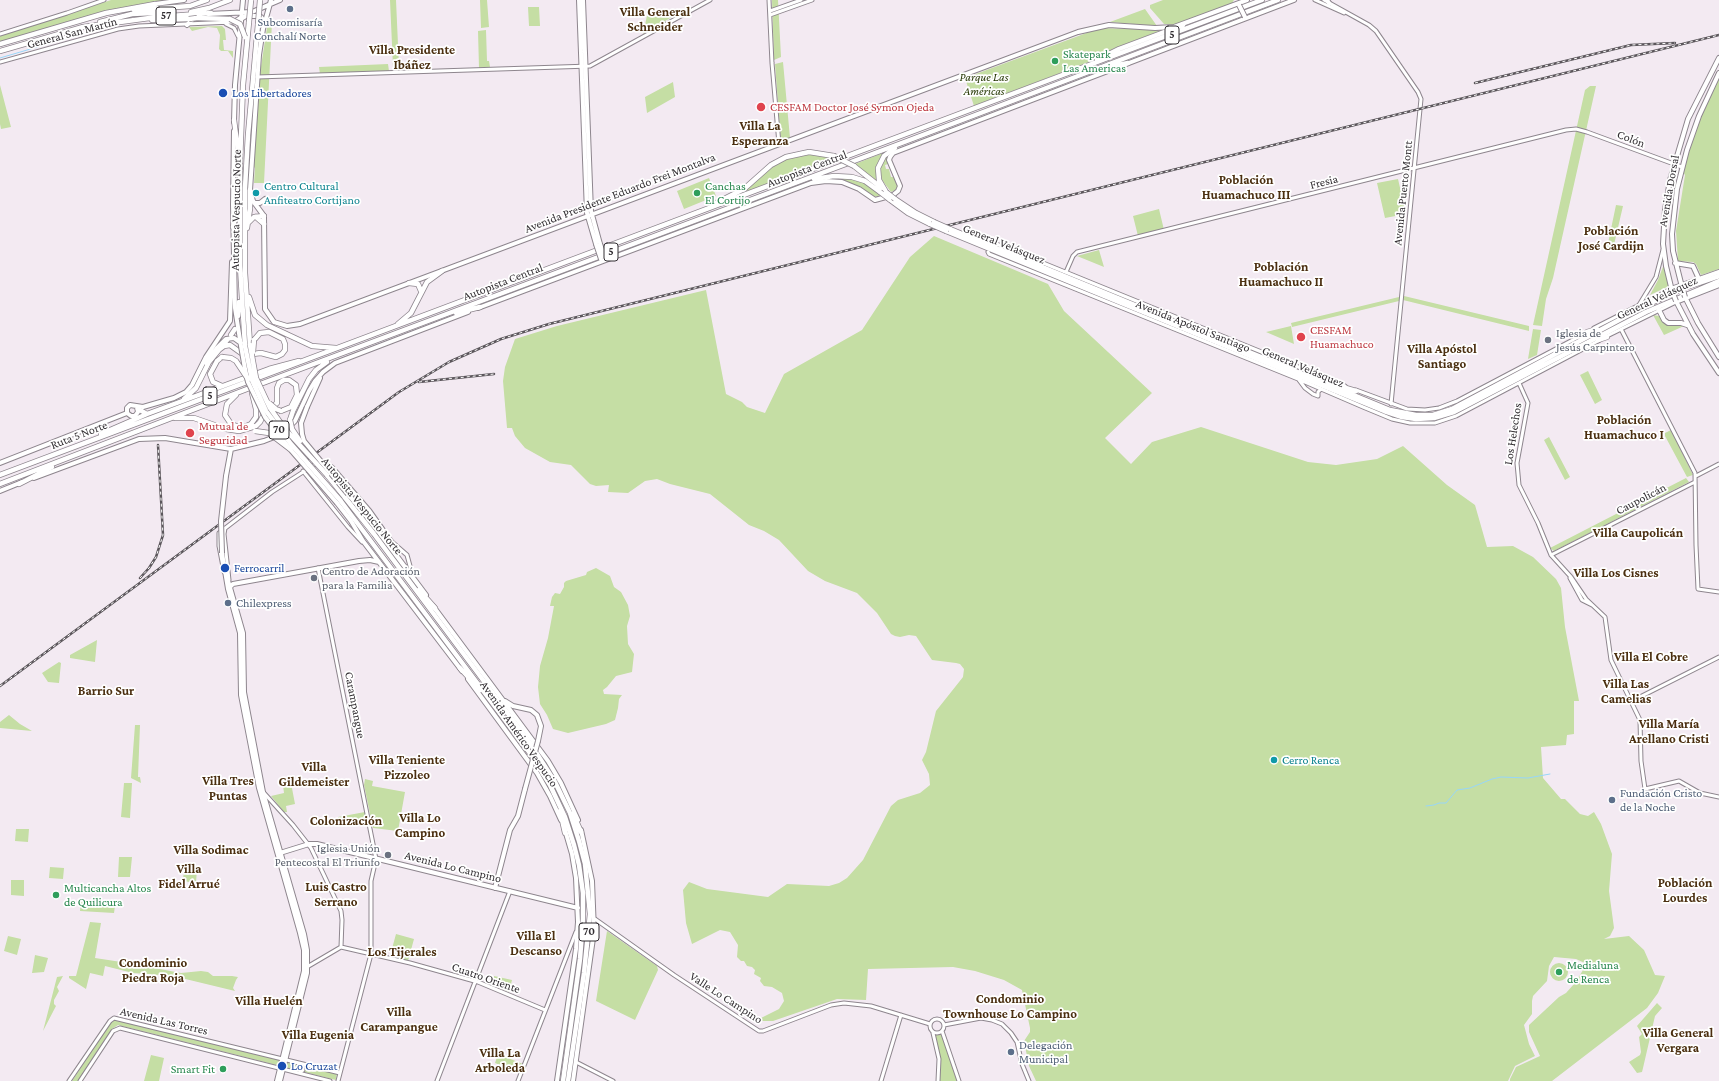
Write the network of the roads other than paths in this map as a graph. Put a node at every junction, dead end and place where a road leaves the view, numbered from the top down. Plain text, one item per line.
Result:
1 (104, 0) edge
2 (184, 0) edge
3 (207, 0) edge
4 (225, 0) edge
5 (230, 0) edge
6 (243, 0) edge
7 (251, 0) edge
8 (260, 0) edge
9 (280, 0) edge
10 (579, 0) edge
11 (583, 0) edge
12 (710, 0) edge
13 (769, 0) edge
14 (801, 0) edge
15 (812, 0) edge
16 (1245, 0) edge
17 (1262, 0) edge
18 (1278, 0) edge
19 (1294, 0) edge
20 (1315, 0) edge
21 (1327, 1) edge
22 (155, 2) edge
23 (270, 2) edge
24 (1238, 3) edge
25 (125, 11) junction
26 (211, 13) junction
27 (770, 13) junction
28 (1346, 13) junction
29 (98, 15) junction
30 (242, 16) junction
31 (1246, 18) junction
32 (122, 21) junction
33 (265, 22) junction
34 (222, 23) junction
35 (187, 25) junction
36 (1182, 25) junction
37 (83, 27) junction
38 (0, 34) edge
39 (239, 39) junction
40 (0, 44) edge
41 (246, 48) junction
42 (0, 51) edge
43 (1719, 58) edge
44 (0, 62) edge
45 (1128, 64) junction
46 (584, 65) junction
47 (1081, 69) junction
48 (1092, 72) junction
49 (1713, 72) junction
50 (1719, 72) edge
51 (257, 77) junction
52 (234, 120) junction
53 (1574, 129) joint
54 (907, 141) junction
55 (779, 144) junction
56 (240, 162) junction
57 (1674, 164) junction
58 (1682, 166) junction
59 (1415, 168) junction
60 (797, 183) junction
61 (250, 190) junction
62 (886, 192) junction
63 (240, 193) junction
64 (264, 199) dead end
65 (254, 203) junction
66 (699, 213) junction
67 (264, 216) junction
68 (589, 216) junction
69 (255, 217) junction
70 (932, 223) junction
71 (248, 224) junction
72 (264, 224) junction
73 (233, 227) junction
74 (948, 230) junction
75 (991, 243) dead end
76 (1663, 244) junction
77 (245, 245) junction
78 (234, 252) junction
79 (988, 252) dead end
80 (604, 259) junction
81 (1676, 263) junction
82 (1684, 264) junction
83 (442, 271) junction
84 (243, 272) junction
85 (1066, 272) junction
86 (1678, 272) junction
87 (1719, 272) edge
88 (1719, 276) edge
89 (1698, 279) junction
90 (1719, 281) edge
91 (409, 283) junction
92 (1681, 286) junction
93 (1719, 286) edge
94 (1672, 290) junction
95 (421, 292) junction
96 (1686, 298) junction
97 (1676, 302) junction
98 (1638, 306) junction
99 (480, 307) junction
100 (1659, 310) junction
101 (1682, 314) junction
102 (238, 316) dead end
103 (437, 318) junction
104 (1619, 320) junction
105 (1677, 323) junction
106 (1688, 325) junction
107 (235, 329) dead end
108 (1621, 329) junction
109 (388, 330) junction
110 (1587, 332) junction
111 (231, 335) dead end
112 (1607, 336) junction
113 (227, 340) dead end
114 (244, 345) junction
115 (341, 347) junction
116 (1577, 348) junction
117 (216, 352) junction
118 (338, 355) junction
119 (320, 356) junction
120 (1719, 357) edge
121 (330, 367) junction
122 (254, 372) junction
123 (1719, 373) edge
124 (248, 379) junction
125 (1298, 379) junction
126 (1324, 382) junction
127 (1519, 383) junction
128 (224, 386) junction
129 (249, 389) junction
130 (1321, 389) junction
131 (1356, 391) junction
132 (185, 393) junction
133 (262, 393) junction
134 (1391, 404) junction
135 (173, 405) junction
136 (137, 408) junction
137 (127, 413) junction
138 (166, 413) joint
139 (147, 414) junction
140 (203, 421) junction
141 (162, 422) junction
142 (83, 444) junction
143 (290, 448) junction
144 (231, 449) junction
145 (306, 451) junction
146 (69, 458) junction
147 (0, 463) edge
148 (1719, 464) edge
149 (25, 466) junction
150 (303, 471) junction
151 (0, 472) edge
152 (0, 476) edge
153 (1696, 476) junction
154 (1696, 482) junction
155 (0, 484) edge
156 (19, 484) junction
157 (0, 491) edge
158 (343, 498) junction
159 (225, 528) junction
160 (368, 547) junction
161 (1551, 555) junction
162 (359, 561) junction
163 (380, 562) junction
164 (318, 568) junction
165 (403, 574) junction
166 (414, 578) junction
167 (228, 580) junction
168 (230, 587) junction
169 (1719, 592) edge
170 (434, 608) junction
171 (1719, 657) edge
172 (460, 668) junction
173 (501, 698) junction
174 (492, 701) junction
175 (1632, 702) junction
176 (557, 786) junction
177 (259, 788) junction
178 (553, 790) junction
179 (262, 792) junction
180 (1719, 797) edge
181 (582, 832) junction
182 (565, 833) junction
183 (309, 844) junction
184 (278, 854) junction
185 (376, 859) junction
186 (495, 888) junction
187 (510, 891) junction
188 (578, 908) junction
189 (594, 919) junction
190 (578, 926) junction
191 (341, 947) junction
192 (371, 954) junction
193 (306, 969) junction
194 (475, 982) junction
195 (545, 1010) junction
196 (901, 1015) junction
197 (930, 1024) junction
198 (944, 1025) junction
199 (159, 1028) junction
200 (942, 1031) junction
201 (933, 1032) junction
202 (156, 1037) junction
203 (266, 1056) junction
204 (283, 1060) junction
205 (576, 1062) junction
206 (264, 1064) junction
207 (300, 1064) junction
208 (281, 1068) junction
209 (298, 1073) junction
210 (340, 1073) junction
211 (339, 1080) edge
212 (69, 1081) edge
213 (80, 1081) edge
214 (277, 1081) edge
215 (280, 1081) edge
216 (330, 1081) edge
217 (438, 1081) edge
218 (518, 1081) edge
219 (557, 1081) edge
220 (563, 1081) edge
221 (568, 1081) edge
222 (573, 1081) edge
223 (613, 1081) edge
224 (881, 1081) edge
225 (938, 1081) edge
226 (959, 1081) edge
227 (1029, 1081) edge

1 - 38 street, General San Martín
2 - 22 main road
3 - 25 highway
4 - 25 highway
5 - 37 highway
6 - 30 main road, Avenida Américo Vespucio
7 - 41 highway, Autopista Vespucio Norte / 70, bridge
8 - 77 highway, Autopista Vespucio Norte / 70, bridge
9 - 23 main road
10 - 46 main road
11 - 46 main road
12 - 46 street
13 - 27 street
14 - 27 street
15 - 27 street
16 - 24 main road, Avenida Presidente Eduardo Frei Montalva
17 - 47 highway, Autopista Central / 5
18 - 48 highway, Autopista Central / 5
19 - 31 main road
20 - 28 street, Avenida Puerto Montt
21 - 28 street, Avenida Puerto Montt
22 - 29 highway
23 - 30 main road
23 - 33 main road
24 - 31 main road, bridge
24 - 36 main road, Avenida Presidente Eduardo Frei Montalva
25 - 29 highway
26 - 30 main road
26 - 32 highway, 57
26 - 35 main road
27 - 55 street
28 - 59 street, Avenida Puerto Montt
29 - 40 highway
30 - 33 main road
30 - 34 street, General San Martín
30 - 39 main road, Avenida Américo Vespucio
31 - 45 main road
32 - 37 highway, 57
32 - 41 highway, bridge
33 - 51 main road
34 - 35 street, General San Martín
34 - 39 street
35 - 44 street, General San Martín
36 - 47 highway
36 - 55 main road, Avenida Presidente Eduardo Frei Montalva
37 - 42 highway, 57
39 - 52 main road, Avenida Américo Vespucio
41 - 56 highway, Autopista Vespucio Norte / 70
43 - 49 main road, Avenida Dorsal
45 - 48 highway
45 - 80 main road
46 - 51 street
46 - 68 main road
47 - 66 highway, Autopista Central / 5
48 - 54 highway, Autopista Central / 5
49 - 50 main road
49 - 57 main road, Avenida Dorsal
50 - 58 main road, Avenida Dorsal
51 - 61 main road
52 - 56 highway
52 - 73 main road, Avenida Américo Vespucio
53 - 57 street, Colón
53 - 59 street, Fresia
54 - 60 highway, Autopista Central / 5
54 - 62 highway
55 - 68 main road, Avenida Presidente Eduardo Frei Montalva
56 - 63 highway, Autopista Vespucio Norte / 70
57 - 58 street, Colón
57 - 76 main road, Avenida Dorsal
58 - 81 main road, Avenida Dorsal
59 - 85 street, Fresia
59 - 134 street, Avenida Puerto Montt
60 - 70 highway, General Velásquez, bridge
60 - 103 highway, Autopista Central / 5
61 - 65 main road
61 - 71 highway
62 - 66 highway, General Velásquez, bridge
62 - 70 highway, General Velásquez, bridge
63 - 73 highway
63 - 84 highway, Autopista Vespucio Norte / 70
64 - 65 main road
65 - 67 main road
66 - 109 highway, Autopista Central / 5
67 - 69 highway
67 - 72 main road
68 - 80 main road, bridge
68 - 83 main road, Avenida Presidente Eduardo Frei Montalva
69 - 71 highway
69 - 72 highway
70 - 74 highway, General Velásquez, bridge
71 - 77 highway
72 - 91 main road, Avenida Presidente Eduardo Frei Montalva
73 - 78 main road, Avenida Américo Vespucio
74 - 116 highway, General Velásquez
74 - 126 highway, General Velásquez
75 - 85 street, Avenida Apóstol Santiago
76 - 94 main road, Avenida Dorsal
76 - 98 street, Avenida Dorsal
77 - 84 highway, Autopista Vespucio Norte / 70
78 - 114 main road, Avenida Américo Vespucio
78 - 132 main road, Avenida Américo Vespucio
79 - 125 street, Avenida Apóstol Santiago
80 - 99 main road
81 - 82 main road
81 - 86 main road, Avenida Dorsal
82 - 86 main road
82 - 89 main road
83 - 91 main road, Avenida Presidente Eduardo Frei Montalva
83 - 95 highway
84 - 102 highway
84 - 114 highway, Autopista Vespucio Norte / 70
84 - 115 highway
85 - 131 street, Avenida Apóstol Santiago
86 - 92 main road, Avenida Dorsal
87 - 89 main road, Avenida Apóstol Santiago
88 - 104 highway, General Velásquez
89 - 92 main road, Avenida Apóstol Santiago
90 - 116 highway, General Velásquez
91 - 95 highway
92 - 94 main road, Avenida Apóstol Santiago
92 - 96 main road, Avenida Dorsal, bridge
93 - 96 main road, Avenida Apóstol Santiago
94 - 97 main road, Avenida Dorsal, bridge
94 - 98 street, Avenida Apóstol Santiago
95 - 109 highway
96 - 97 main road, Avenida Apóstol Santiago
96 - 120 main road, Avenida Dorsal
97 - 100 street, Avenida Apóstol Santiago
97 - 101 main road, Avenida Dorsal
98 - 110 street, Avenida Apóstol Santiago
99 - 103 highway
99 - 121 main road
100 - 105 main road
100 - 108 street, Avenida Apóstol Santiago
101 - 105 main road
101 - 106 main road, Avenida Dorsal
103 - 118 highway, Autopista Central / 5
104 - 110 highway
104 - 126 highway, General Velásquez
105 - 106 main road
106 - 123 main road, Avenida Dorsal
107 - 111 highway
108 - 112 street, Avenida Apóstol Santiago
108 - 153 street
109 - 115 highway, Autopista Central / 5
110 - 134 street, Avenida Apóstol Santiago
112 - 116 highway
112 - 127 street, Avenida Apóstol Santiago
113 - 117 highway
114 - 122 highway, Autopista Vespucio Norte / 70, bridge
114 - 124 main road, Avenida Américo Vespucio, bridge
114 - 132 main road
114 - 158 highway, Autopista Vespucio Norte / 70, bridge
115 - 119 highway, Autopista Central / 5
117 - 122 highway, bridge
117 - 135 highway
118 - 129 highway, Autopista Central / 5
118 - 145 highway, bridge
119 - 128 highway
119 - 138 highway, Autopista Central / 5
121 - 144 main road
121 - 158 main road, Avenida Américo Vespucio, bridge
122 - 133 highway, Autopista Vespucio Norte / 70, bridge
124 - 128 highway, bridge
124 - 129 main road, Avenida Américo Vespucio, bridge
125 - 130 street, Avenida Apóstol Santiago
125 - 130 street
126 - 131 highway
127 - 130 street, Avenida Apóstol Santiago
127 - 161 street, Los Helechos
128 - 135 highway
129 - 129 highway, bridge
129 - 141 highway, Autopista Central / 5
129 - 143 main road, Avenida Américo Vespucio, bridge
131 - 134 street, Avenida Apóstol Santiago
132 - 136 main road
133 - 140 highway, bridge
133 - 145 highway, Autopista Vespucio Norte / 70, bridge
135 - 139 highway
136 - 137 main road
136 - 137 main road
136 - 139 highway
137 - 147 main road
138 - 142 highway, Ruta 5 Norte / 5
139 - 142 highway
140 - 141 highway
140 - 143 highway, bridge
141 - 146 highway, Ruta 5 Norte / 5
142 - 149 highway, Ruta 5 Norte / 5
143 - 158 main road, Avenida Américo Vespucio, bridge
144 - 156 main road
144 - 167 main road, bridge
145 - 158 highway, Autopista Vespucio Norte / 70, bridge
146 - 155 highway, Ruta 5 Norte / 5
146 - 156 highway
148 - 153 street
149 - 151 highway
149 - 152 highway, Ruta 5 Norte / 5
150 - 159 street
150 - 160 street, Avenida Américo Vespucio
150 - 166 street, Avenida Américo Vespucio
153 - 154 street
154 - 161 street, Caupolicán
154 - 169 street
156 - 157 main road
158 - 160 main road, Avenida Américo Vespucio
158 - 165 highway, Autopista Vespucio Norte / 70
158 - 166 main road, Avenida Américo Vespucio
158 - 174 highway, Autopista Vespucio Norte / 70
159 - 167 street
159 - 167 street
160 - 162 main road
160 - 163 main road, Avenida Américo Vespucio
161 - 175 street, Los Helechos
162 - 163 main road
162 - 164 main road
163 - 172 main road, Avenida Américo Vespucio
164 - 168 main road
164 - 185 street, Carampangue
165 - 170 highway
165 - 176 highway, Autopista Vespucio Norte / 70
166 - 170 main road, Avenida Américo Vespucio
167 - 168 main road
168 - 177 main road
168 - 179 main road
170 - 173 main road, Avenida Américo Vespucio
171 - 175 street
172 - 174 highway
172 - 182 main road, Avenida Américo Vespucio
173 - 181 main road, Avenida Américo Vespucio
173 - 186 main road, bridge
174 - 178 highway, Autopista Vespucio Norte / 70
175 - 180 street, Los Helechos
176 - 181 highway
176 - 221 highway, Autopista Vespucio Norte / 70
177 - 179 street
177 - 184 main road
178 - 182 highway
178 - 220 highway, Autopista Vespucio Norte / 70
179 - 183 street
179 - 184 main road
181 - 189 main road, Avenida Américo Vespucio
182 - 188 main road, Avenida Américo Vespucio
183 - 184 main road, Avenida Lo Campino
183 - 185 main road, Avenida Lo Campino
183 - 191 street
184 - 193 main road
185 - 186 main road, Avenida Lo Campino
185 - 192 street, Carampangue
186 - 187 main road, Avenida Lo Campino
187 - 188 main road, Avenida Lo Campino
187 - 194 street
188 - 190 main road, Avenida Américo Vespucio
189 - 196 street, Valle Lo Campino
189 - 205 main road, Avenida Américo Vespucio
190 - 195 street
190 - 219 main road, Avenida Américo Vespucio
191 - 192 street, Cuatro Oriente
191 - 193 street
192 - 194 street, Cuatro Oriente
192 - 210 street, Carampangue
193 - 204 main road
194 - 195 street, Cuatro Oriente
194 - 217 street
195 - 218 street
196 - 197 street, Valle Lo Campino
196 - 224 street
197 - 198 street, Valle Lo Campino
197 - 201 street
198 - 200 street
198 - 227 street
199 - 202 street
199 - 203 street, Avenida Las Torres
199 - 212 street, Avenida Las Torres
200 - 201 street
200 - 226 street
201 - 225 street
202 - 206 street, Avenida Las Torres
202 - 213 street, Avenida Las Torres
203 - 204 street, Avenida Las Torres
203 - 206 street
204 - 207 street, Avenida Las Torres
204 - 208 main road
205 - 222 main road, Avenida Américo Vespucio
205 - 223 street
206 - 208 street, Avenida Las Torres
207 - 209 street
207 - 210 street, Avenida Las Torres
208 - 209 street, Avenida Las Torres
208 - 214 main road
208 - 215 main road
209 - 216 street, Avenida Las Torres
210 - 211 street, Carampangue

